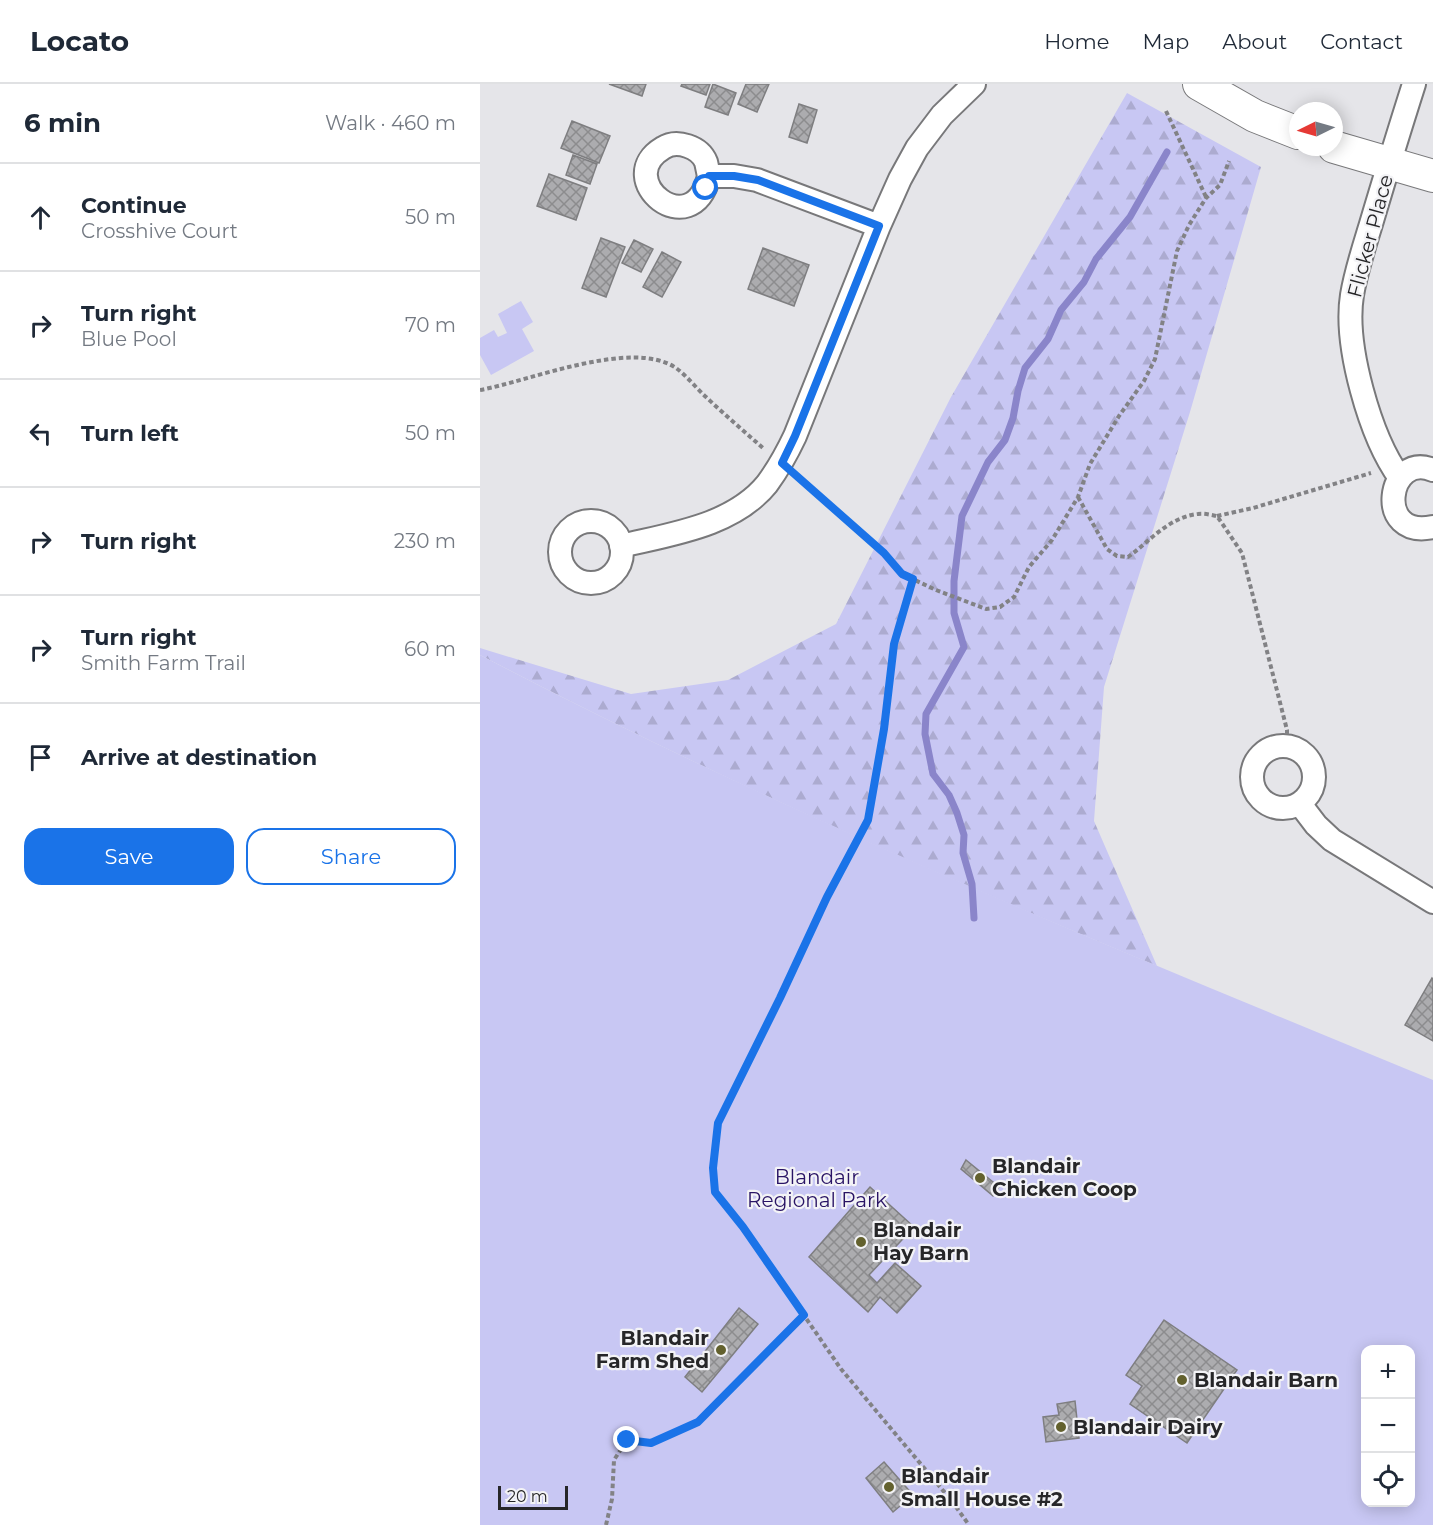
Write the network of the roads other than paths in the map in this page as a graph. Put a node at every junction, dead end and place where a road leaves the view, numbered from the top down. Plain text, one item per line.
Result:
1 (974, 84) edge
2 (1199, 84) edge
3 (1414, 84) edge
4 (1289, 129) edge
5 (1343, 150) edge
6 (1389, 164) junction
7 (709, 176) dead end
8 (1433, 176) edge
9 (879, 226) junction
10 (1433, 470) edge
11 (1396, 472) junction
12 (1433, 527) edge
13 (621, 546) dead end
14 (1300, 804) junction
15 (1433, 902) edge

1 - 9 street
2 - 4 street
3 - 6 street, Flicker Place
5 - 6 street
6 - 8 street
6 - 11 street, Flicker Place
7 - 9 street
9 - 13 street
10 - 11 street
11 - 12 street
14 - 14 street
14 - 15 street

